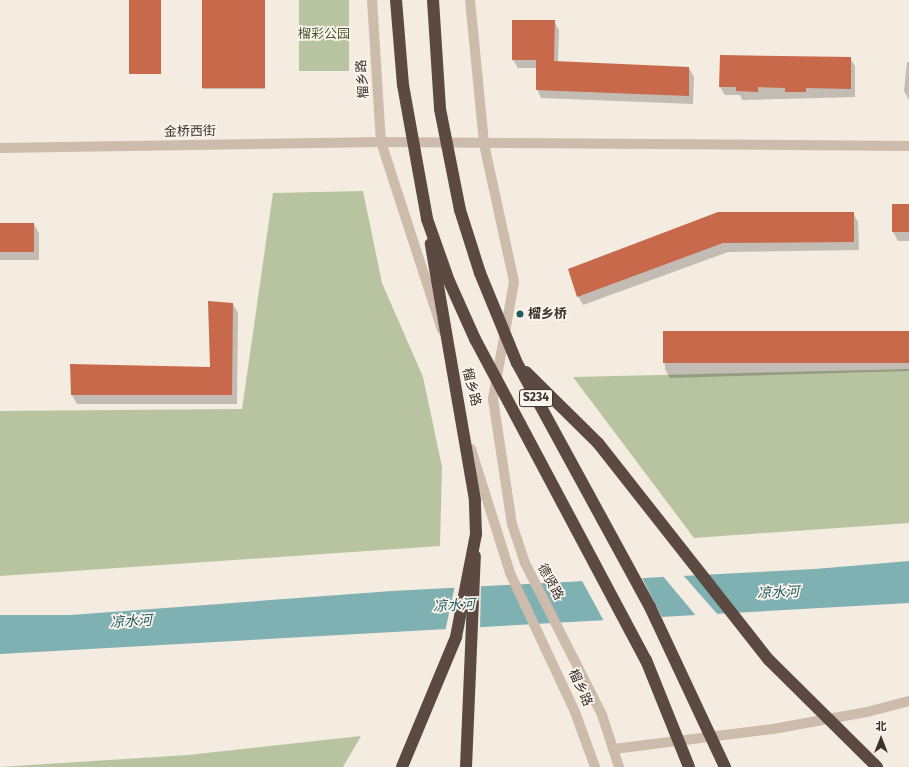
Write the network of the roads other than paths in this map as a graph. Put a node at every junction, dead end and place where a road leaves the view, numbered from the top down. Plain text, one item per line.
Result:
1 (372, 0) edge
2 (396, 0) edge
3 (433, 0) edge
4 (470, 0) edge
5 (381, 142) junction
6 (484, 144) junction
7 (909, 146) edge
8 (0, 148) edge
9 (427, 219) junction
10 (517, 363) junction
11 (494, 399) joint
12 (476, 534) junction
13 (909, 700) edge
14 (614, 749) junction
15 (402, 767) edge
16 (466, 767) edge
17 (595, 767) edge
18 (619, 767) edge
19 (689, 767) edge
20 (725, 767) edge
21 (877, 767) edge

1 - 5 street, 榴乡路
2 - 9 highway, 榴乡路 / S234, bridge
3 - 10 highway, S234, bridge
4 - 6 street, 榴乡路
5 - 6 street, 金桥西街
5 - 8 street, 金桥西街
5 - 17 street, 榴乡路
6 - 7 street, 金桥西街
6 - 11 street, 榴乡路
9 - 12 highway, bridge
9 - 19 highway, 榴乡路 / S234, bridge
10 - 20 highway, S234, bridge
10 - 21 highway, bridge
11 - 14 street, 德贤路
12 - 15 highway, bridge
12 - 16 highway, bridge
13 - 14 street
14 - 18 street, 德贤路

